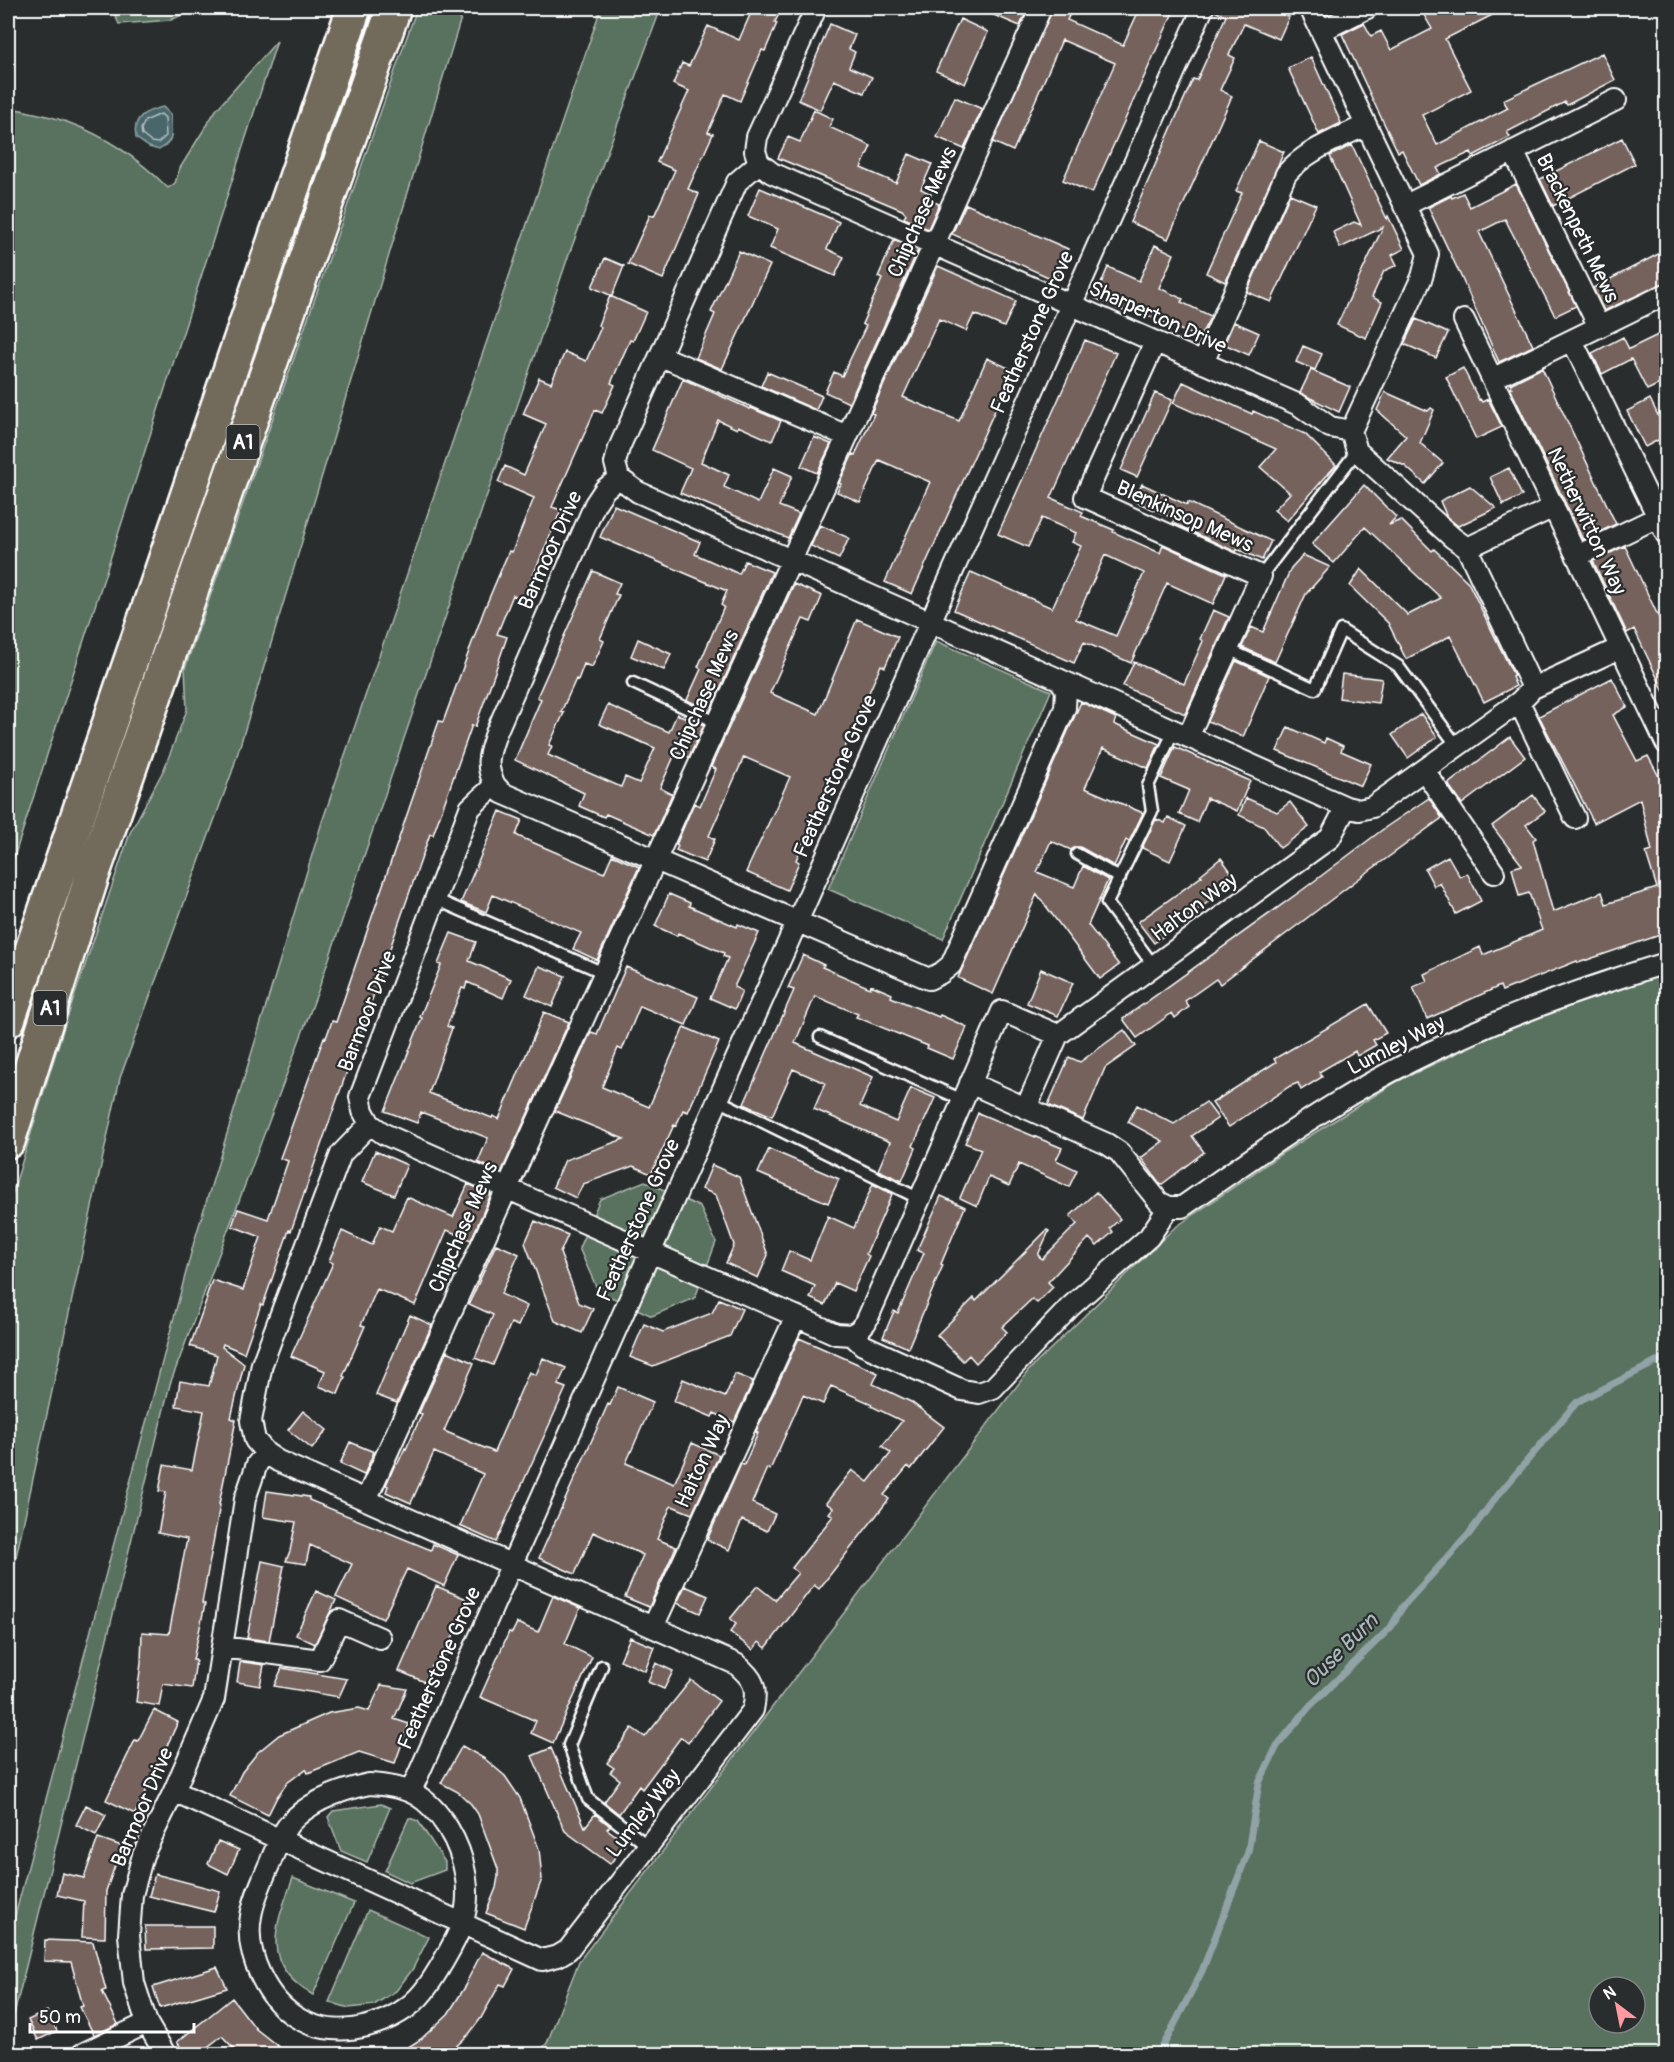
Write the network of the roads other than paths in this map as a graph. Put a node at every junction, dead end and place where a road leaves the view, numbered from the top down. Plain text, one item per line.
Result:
1 (354, 8) edge
2 (394, 8) edge
3 (816, 8) edge
4 (1041, 8) edge
5 (1203, 8) edge
6 (1310, 8) edge
7 (1367, 8) edge
8 (1321, 31) junction
9 (1616, 100) dead end
10 (1366, 125) junction
11 (1513, 151) junction
12 (759, 163) junction
13 (1404, 206) junction
14 (934, 244) junction
15 (1666, 294) edge
16 (1070, 304) junction
17 (1464, 320) dead end
18 (1599, 327) junction
19 (1572, 340) junction
20 (1155, 342) junction
21 (661, 357) junction
22 (1203, 363) junction
23 (1492, 379) junction
24 (1351, 432) junction
25 (847, 436) junction
26 (1357, 451) junction
27 (619, 478) junction
28 (1554, 507) junction
29 (1664, 521) edge
30 (1467, 548) junction
31 (1577, 556) junction
32 (792, 560) junction
33 (1261, 576) junction
34 (930, 621) junction
35 (1620, 648) junction
36 (1228, 649) junction
37 (1059, 679) junction
38 (633, 683) dead end
39 (1526, 695) junction
40 (718, 723) junction
41 (1181, 734) junction
42 (1666, 743) edge
43 (1457, 746) junction
44 (1424, 770) junction
45 (495, 784) junction
46 (1346, 807) junction
47 (1575, 818) dead end
48 (1077, 854) dead end
49 (656, 860) junction
50 (1494, 873) dead end
51 (1120, 878) junction
52 (435, 899) junction
53 (797, 921) junction
54 (1666, 963) edge
55 (1154, 966) junction
56 (604, 973) junction
57 (8, 1020) edge
58 (1058, 1035) junction
59 (820, 1037) dead end
60 (967, 1092) junction
61 (718, 1100) junction
62 (1026, 1108) junction
63 (370, 1124) junction
64 (8, 1141) edge
65 (507, 1188) junction
66 (920, 1199) junction
67 (1168, 1207) junction
68 (650, 1252) junction
69 (796, 1316) junction
70 (852, 1335) junction
71 (266, 1453) junction
72 (366, 1500) junction
73 (511, 1564) junction
74 (652, 1627) junction
75 (380, 1638) dead end
76 (222, 1647) junction
77 (602, 1666) dead end
78 (174, 1791) junction
79 (411, 1791) junction
80 (279, 1840) junction
81 (648, 1846) junction
82 (462, 1924) junction
83 (147, 2023) junction
84 (82, 2055) edge
85 (165, 2055) edge

1 - 57 highway, A1
2 - 64 highway, A1
3 - 12 street
4 - 14 street, Chipchase Mews
5 - 16 street, Featherstone Grove
6 - 8 street
7 - 8 street
8 - 10 street
9 - 11 street, Brackenpeth Mews
10 - 13 street
10 - 22 street
11 - 13 street, Brackenpeth Mews
11 - 18 street, Brackenpeth Mews
12 - 14 street, Sharperton Drive
12 - 21 street
13 - 24 street
14 - 16 street, Sharperton Drive
14 - 25 street, Chipchase Mews
15 - 18 street, Brackenpeth Mews
16 - 20 street, Sharperton Drive
16 - 34 street, Featherstone Grove
17 - 23 street, Netherwitton Way
18 - 19 street, Brackenpeth Mews
19 - 23 street, Brackenpeth Mews
19 - 29 street
20 - 22 street, Sharperton Drive
20 - 33 street, Blenkinsop Mews
21 - 25 street
21 - 27 street
22 - 24 street, Sharperton Drive
23 - 28 street, Netherwitton Way
24 - 26 street
25 - 32 street, Chipchase Mews
26 - 30 street
26 - 33 lane
27 - 32 street
27 - 45 street, Barmoor Drive
28 - 30 street
28 - 31 street, Netherwitton Way
29 - 31 street
30 - 39 street
31 - 35 street, Netherwitton Way
32 - 34 street
32 - 40 street, Chipchase Mews
33 - 36 street, Blenkinsop Mews
34 - 37 street
34 - 53 street, Featherstone Grove
35 - 39 street
35 - 42 street, Netherwitton Way
36 - 41 street, Blenkinsop Mews
36 - 43 lane
37 - 41 street
37 - 53 street
38 - 40 lane
39 - 43 street
39 - 47 street
40 - 49 street, Chipchase Mews
41 - 46 street
41 - 51 lane
43 - 44 street
44 - 46 street
44 - 50 street
45 - 49 street
45 - 52 street, Barmoor Drive
46 - 55 street, Halton Way
48 - 51 lane
49 - 53 street
49 - 56 street, Chipchase Mews
51 - 55 lane
52 - 56 lane
52 - 63 street, Barmoor Drive
53 - 61 street, Featherstone Grove
54 - 67 street, Lumley Way
55 - 58 street, Halton Way
56 - 65 street, Chipchase Mews
58 - 60 street
58 - 62 street
59 - 60 lane
60 - 62 street
60 - 66 street
61 - 66 lane
61 - 68 street, Featherstone Grove
62 - 67 street
63 - 65 street
63 - 71 street
65 - 68 street
65 - 72 street, Chipchase Mews
66 - 70 street
67 - 70 street
68 - 69 street
68 - 73 street, Featherstone Grove
69 - 70 street
69 - 74 street, Halton Way
71 - 72 street
71 - 76 street, Barmoor Drive
72 - 73 street
73 - 74 street
73 - 79 street, Featherstone Grove
74 - 81 street, Lumley Way
75 - 76 street
76 - 78 street, Barmoor Drive
77 - 81 lane
78 - 80 street
78 - 83 street, Barmoor Drive
79 - 80 street
79 - 82 street
80 - 82 street
80 - 82 street
81 - 82 street, Lumley Way
83 - 84 street
83 - 85 street, Barmoor Drive

